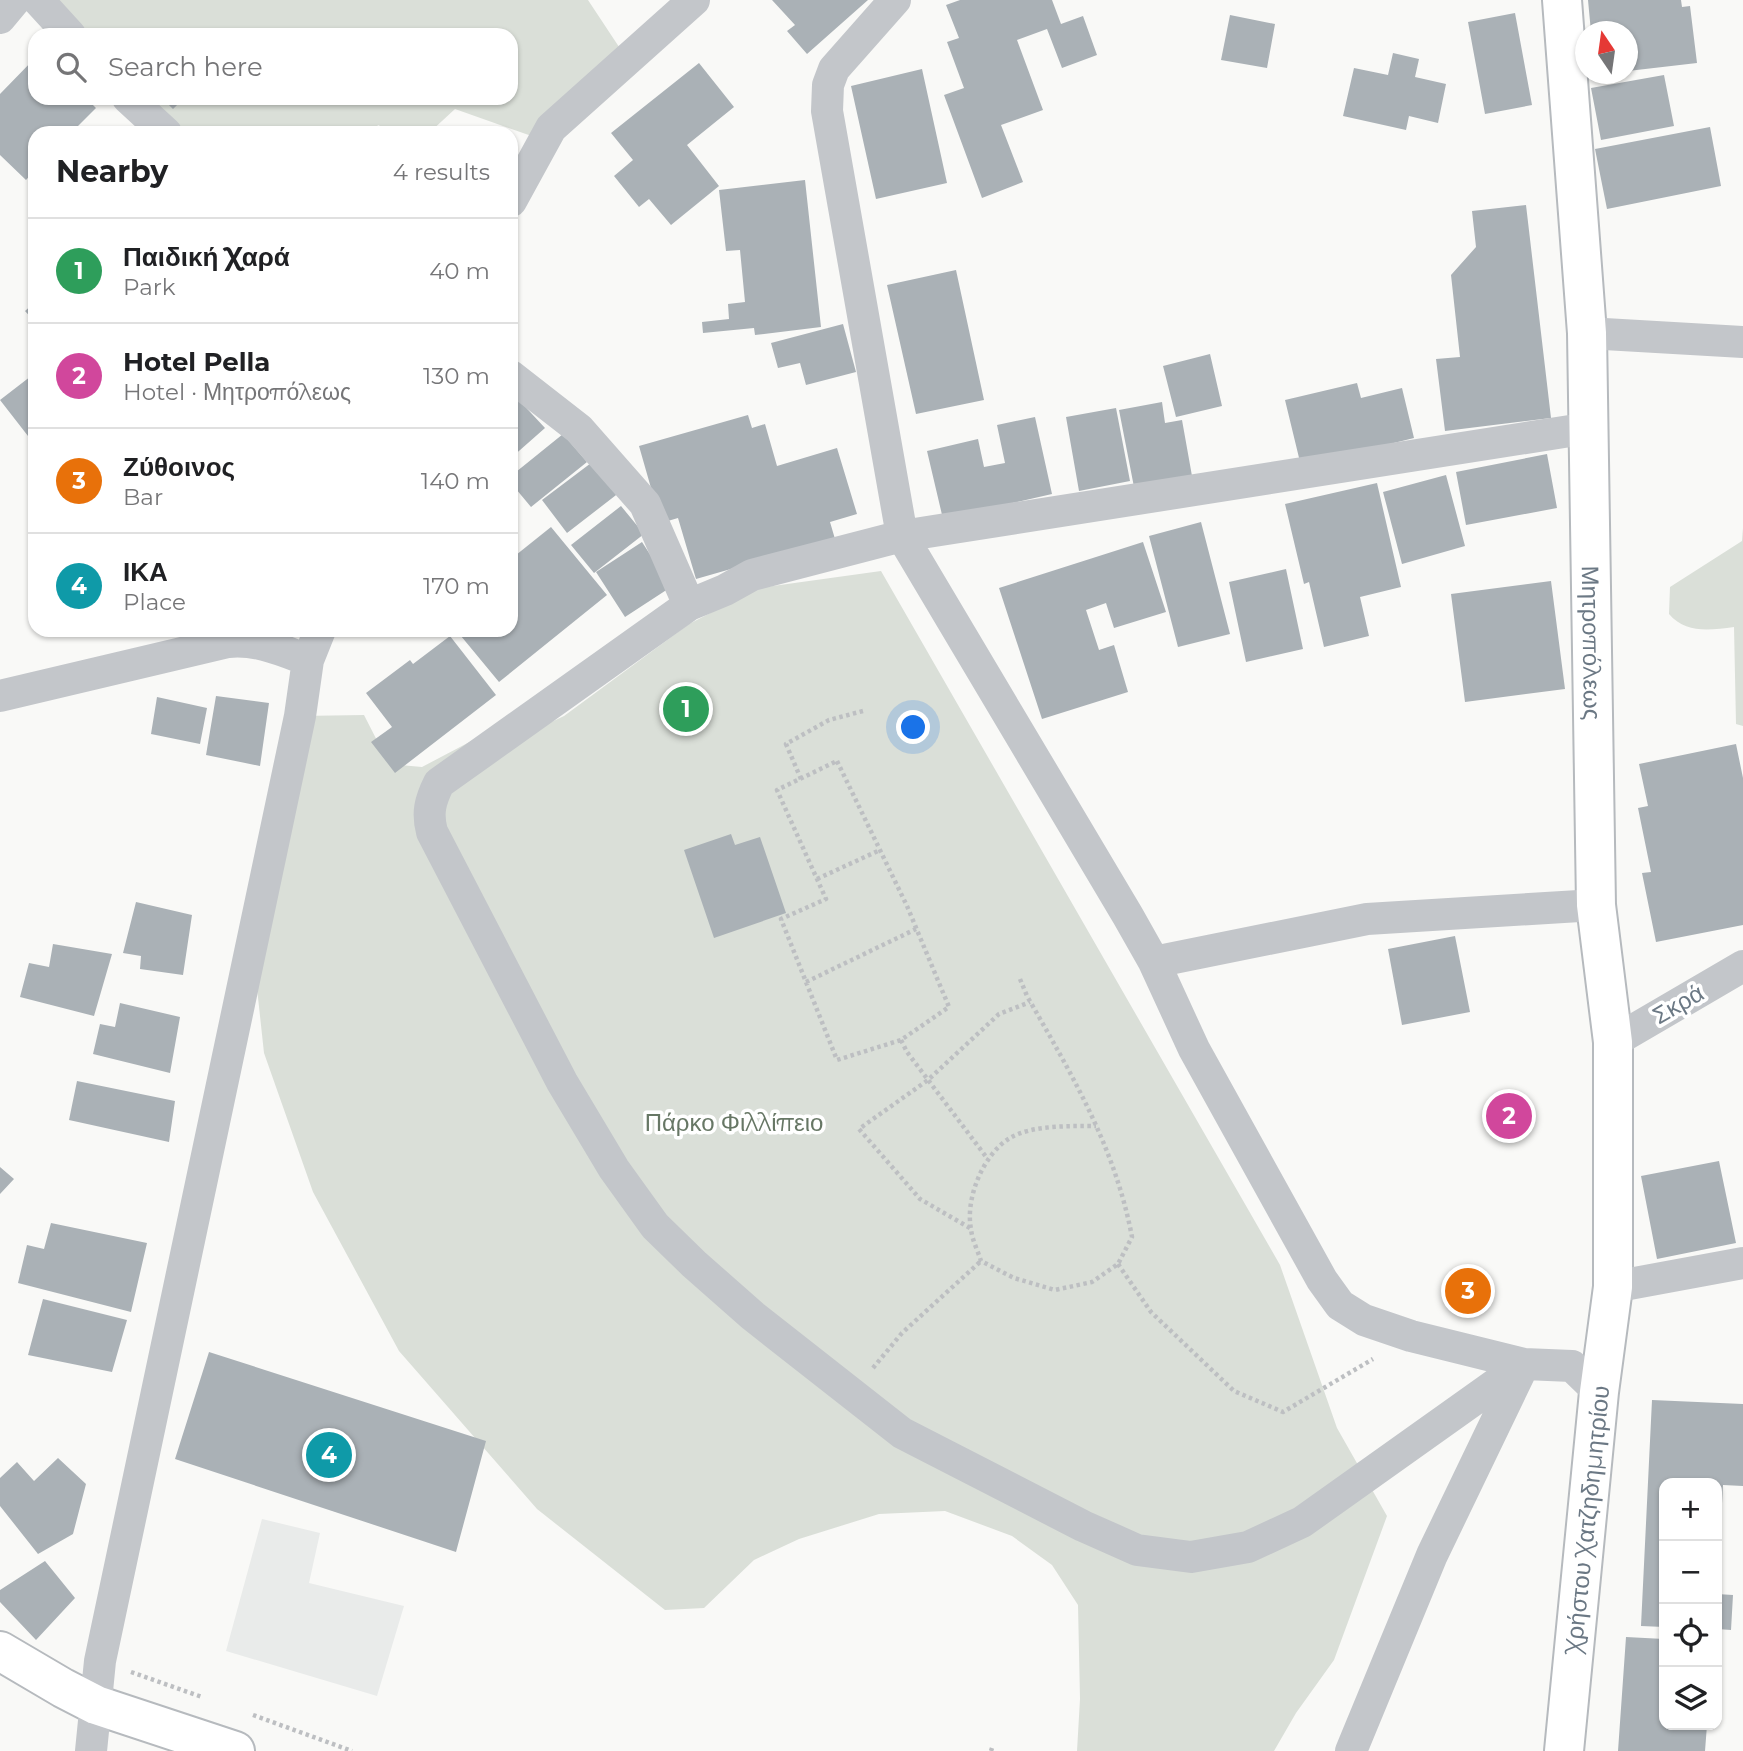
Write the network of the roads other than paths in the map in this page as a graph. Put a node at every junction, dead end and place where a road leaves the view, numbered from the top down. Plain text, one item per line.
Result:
1 (15, 0) edge
2 (38, 0) edge
3 (694, 0) edge
4 (895, 0) edge
5 (1562, 0) edge
6 (0, 18) edge
7 (64, 28) edge
8 (136, 105) edge
9 (158, 126) edge
10 (518, 188) edge
11 (1587, 334) junction
12 (1743, 342) edge
13 (518, 381) edge
14 (1589, 428) junction
15 (902, 536) junction
16 (689, 605) junction
17 (290, 637) edge
18 (317, 637) edge
19 (308, 660) junction
20 (0, 696) edge
21 (1596, 905) junction
22 (1154, 962) junction
23 (1743, 966) edge
24 (1613, 1042) junction
25 (1743, 1263) edge
26 (1613, 1287) junction
27 (1524, 1364) junction
28 (1599, 1392) junction
29 (0, 1651) edge
30 (96, 1705) junction
31 (92, 1751) edge
32 (235, 1751) edge
33 (1351, 1751) edge
34 (1564, 1751) edge

1 - 6 street
2 - 7 street
3 - 10 street
4 - 15 street
5 - 11 main road, Μητροπόλεως
8 - 9 street
11 - 12 street
11 - 14 main road, Μητροπόλεως
13 - 16 street
14 - 15 street
14 - 21 main road, Μητροπόλεως
15 - 16 street
15 - 22 street
16 - 27 street
17 - 19 street
18 - 19 street
19 - 20 street
19 - 30 street
21 - 22 street
21 - 24 main road, Μητροπόλεως
22 - 27 street
23 - 24 street, Σκρά
24 - 26 main road, Μητροπόλεως
25 - 26 street
26 - 28 main road, Χρήστου Χατζηδημητρίου
27 - 28 street
27 - 33 street
28 - 34 main road, Χρήστου Χατζηδημητρίου
29 - 30 main road
30 - 31 street
30 - 32 main road

